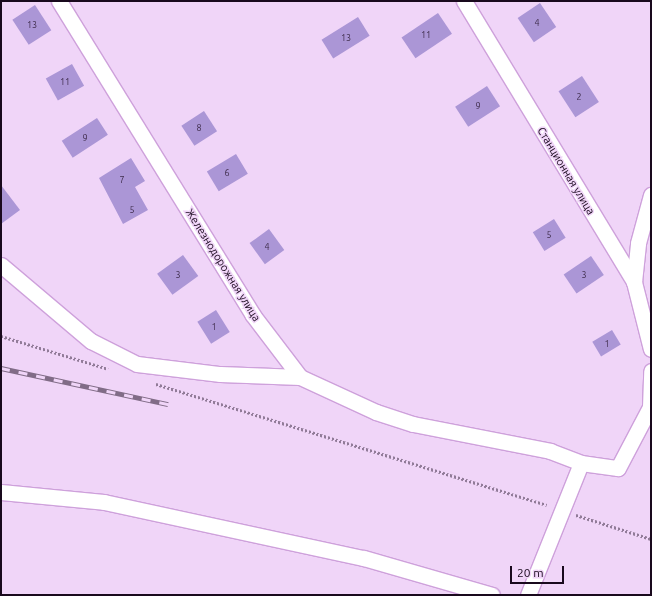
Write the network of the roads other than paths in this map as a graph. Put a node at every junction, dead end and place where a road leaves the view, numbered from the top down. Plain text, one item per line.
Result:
1 (59, 1) edge
2 (464, 1) edge
3 (651, 195) edge
4 (1, 265) edge
5 (634, 282) junction
6 (651, 349) edge
7 (651, 371) edge
8 (300, 377) junction
9 (581, 463) junction
10 (1, 492) edge
11 (492, 595) edge
12 (528, 595) edge

1 - 8 street, Железнодорожная улица
2 - 5 street, Станционная улица
3 - 5 street
4 - 8 street
5 - 6 street, Станционная улица
7 - 9 street
8 - 9 street, Железнодорожная улица
9 - 12 street
10 - 11 street

